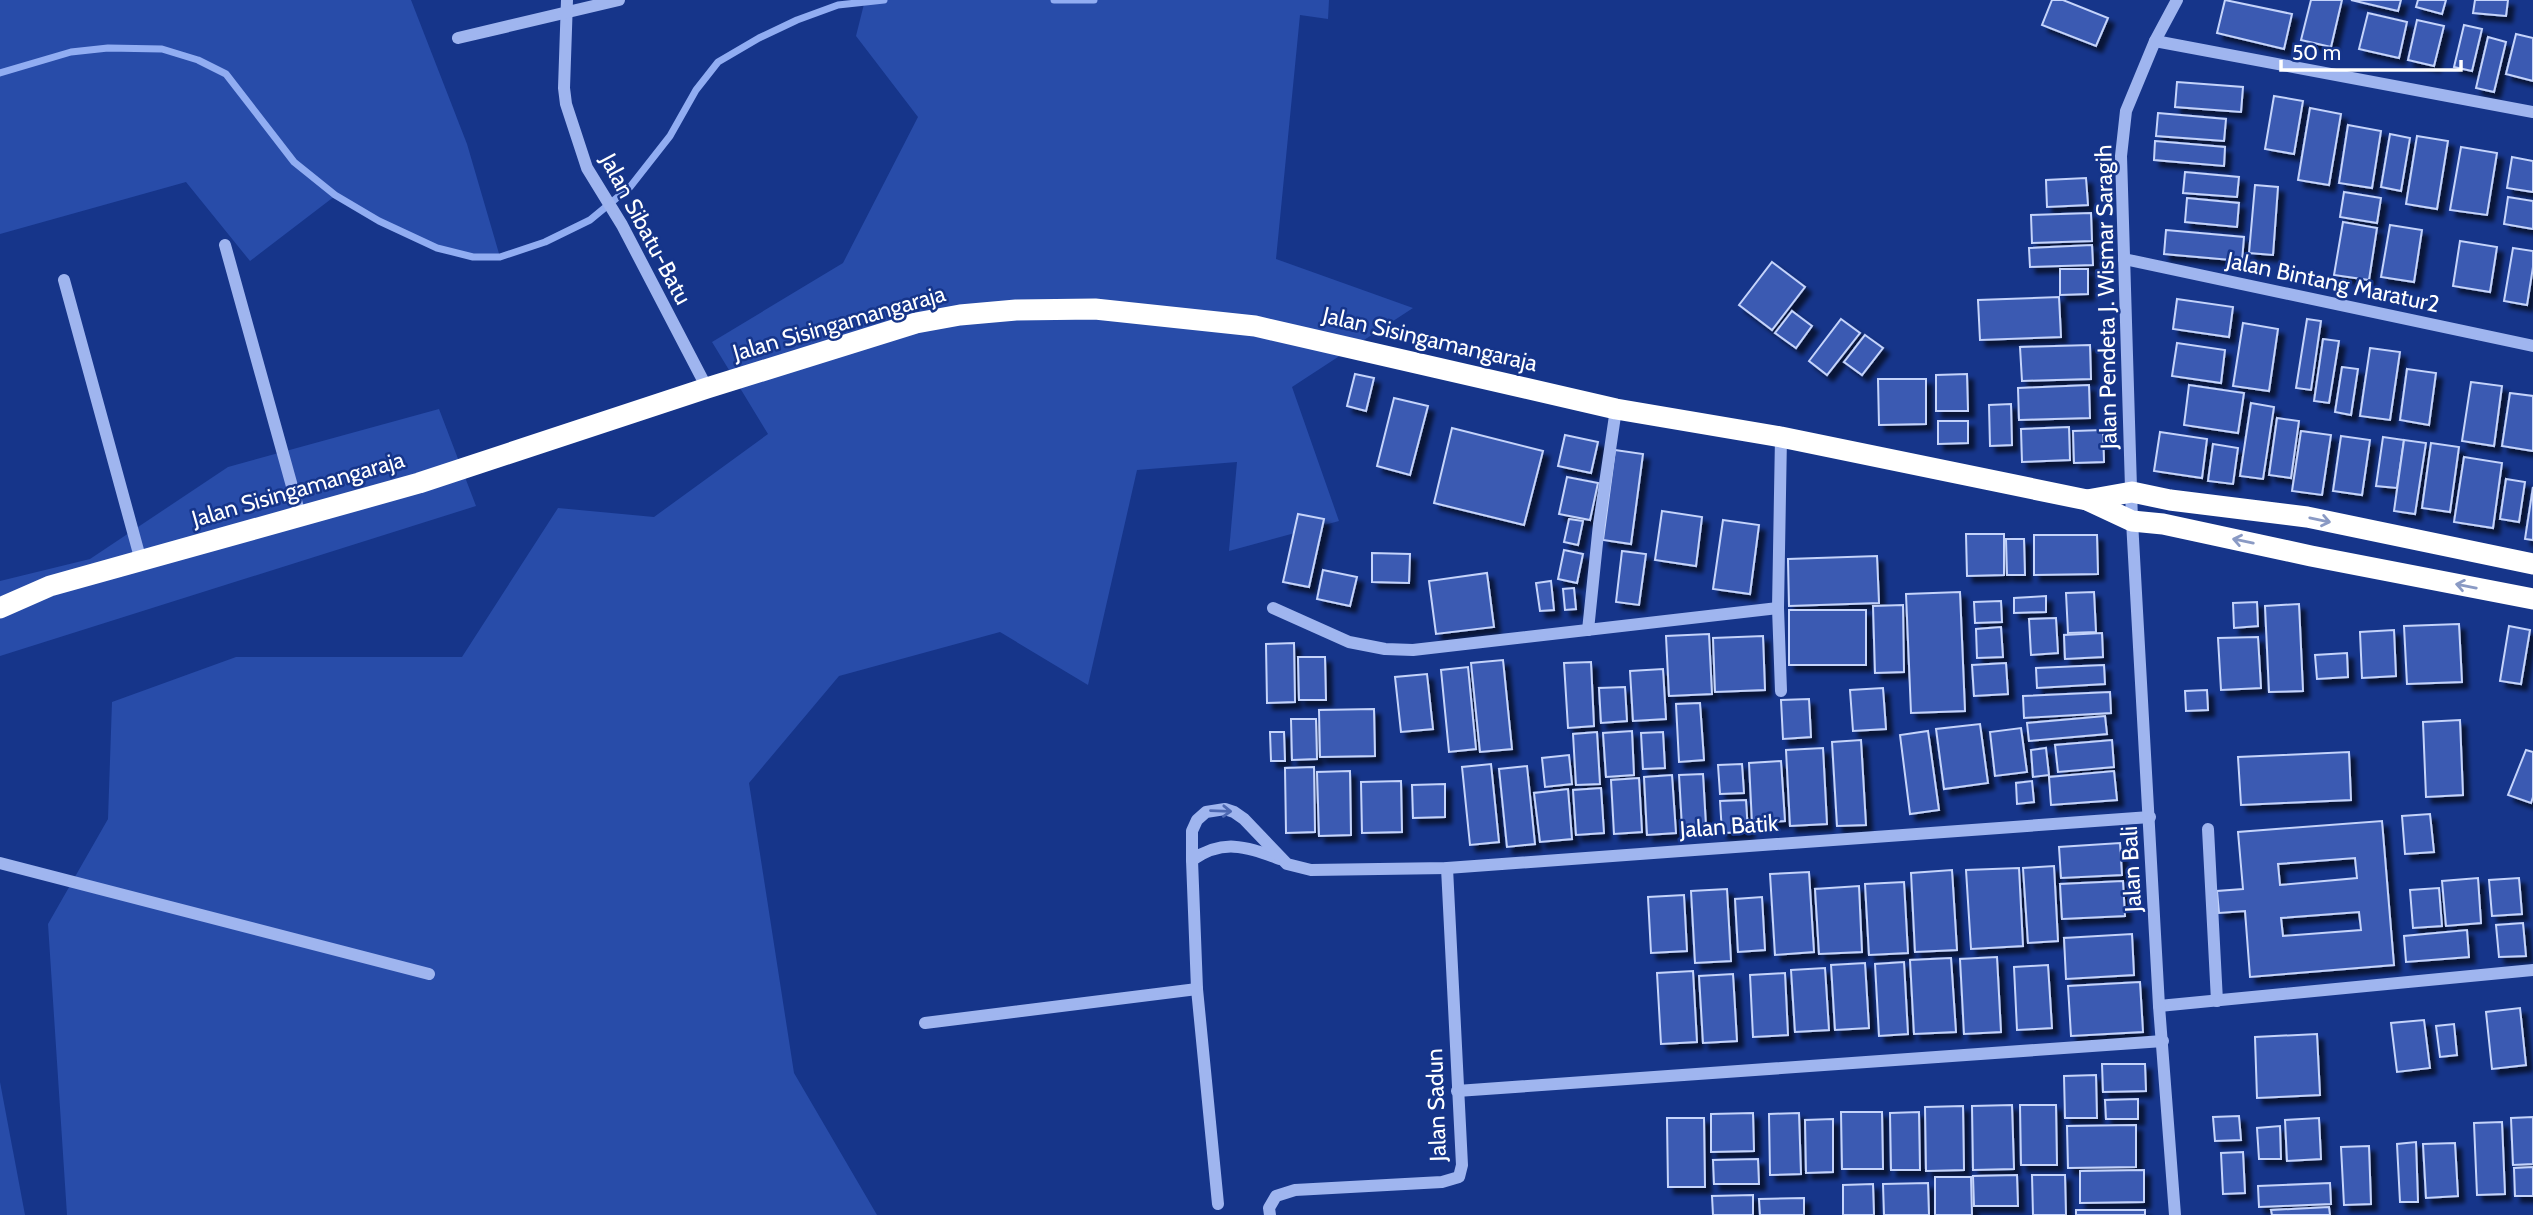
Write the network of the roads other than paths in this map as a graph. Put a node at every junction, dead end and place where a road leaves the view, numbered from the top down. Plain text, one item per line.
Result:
1 (619, 0) edge
2 (2177, 0) edge
3 (567, 6) edge
4 (458, 38) dead end
5 (2155, 41) junction
6 (2533, 112) edge
7 (225, 245) dead end
8 (2124, 259) junction
9 (64, 280) dead end
10 (2533, 346) edge
11 (707, 388) junction
12 (1616, 408) junction
13 (1781, 437) junction
14 (2132, 492) junction
15 (2087, 500) junction
16 (300, 515) junction
17 (2132, 521) junction
18 (141, 561) junction
19 (2533, 564) edge
20 (2533, 599) edge
21 (0, 608) edge
22 (1273, 608) dead end
23 (1778, 608) junction
24 (1588, 630) junction
25 (1781, 691) dead end
26 (2150, 817) junction
27 (2208, 829) dead end
28 (1282, 859) junction
29 (1192, 860) junction
30 (0, 863) edge
31 (1447, 868) junction
32 (2533, 970) edge
33 (429, 974) dead end
34 (1197, 989) junction
35 (2217, 1001) junction
36 (2160, 1006) junction
37 (925, 1023) dead end
38 (2163, 1041) junction
39 (1457, 1091) junction
40 (1218, 1204) dead end
41 (1270, 1215) edge
42 (2175, 1215) edge

1 - 3 street
2 - 5 street, Jalan Pendeta J. Wismar Saragih
3 - 4 street
3 - 11 street, Jalan Sibatu-Batu
5 - 6 street
5 - 8 street, Jalan Pendeta J. Wismar Saragih
7 - 16 street
8 - 10 street, Jalan Bintang Maratur2
8 - 14 street, Jalan Pendeta J. Wismar Saragih
9 - 18 street
11 - 12 highway, Jalan Sisingamangaraja
11 - 16 highway, Jalan Sisingamangaraja
12 - 13 highway, Jalan Sisingamangaraja
12 - 24 street
13 - 15 highway, Jalan Sisingamangaraja
13 - 23 street
14 - 15 highway, Jalan Sisingamangaraja
14 - 17 street, Jalan Pendeta J. Wismar Saragih
14 -> 19 highway
15 - 17 highway, Jalan Sisingamangaraja
16 - 18 highway, Jalan Sisingamangaraja
20 -> 17 highway, Jalan Sisingamangaraja
17 - 26 street, Jalan Bali
18 - 21 highway, Jalan Sisingamangaraja
22 - 24 street
23 - 24 street
23 - 25 street
26 - 31 street, Jalan Batik
26 - 36 street, Jalan Bali
27 - 35 street
28 - 29 street
29 -> 28 street
28 - 31 street, Jalan Batik
29 - 34 street
30 - 33 street
31 - 39 street, Jalan Sadun
32 - 35 street
34 - 37 street
34 - 40 street
35 - 36 street
36 - 38 street, Jalan Bali
38 - 39 street
38 - 42 street, Jalan Bali
39 - 41 street, Jalan Sadun

